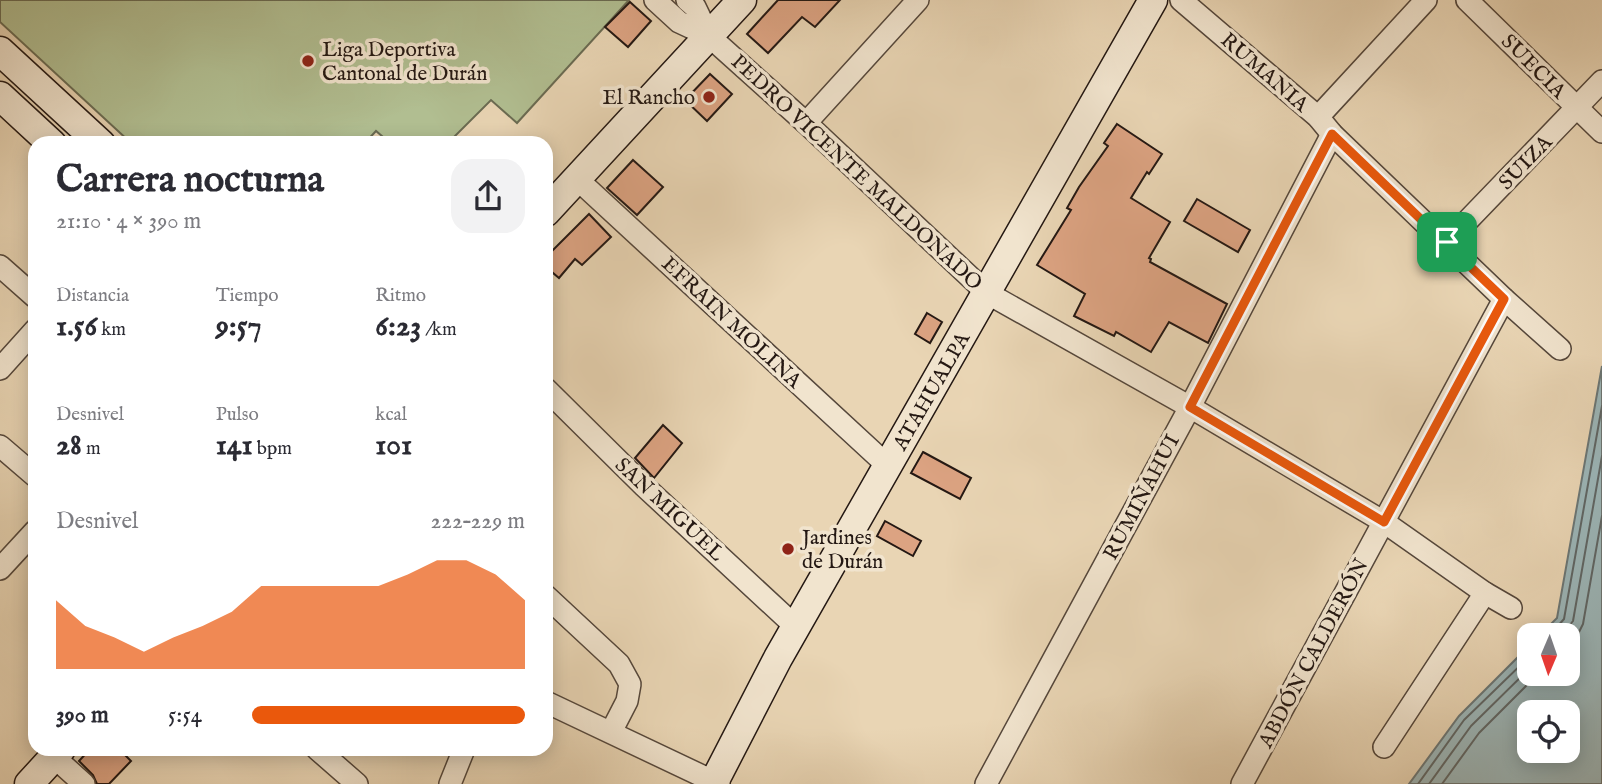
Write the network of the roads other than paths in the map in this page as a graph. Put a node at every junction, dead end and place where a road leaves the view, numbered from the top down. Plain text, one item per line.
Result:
1 (655, 0) edge
2 (687, 0) edge
3 (742, 0) edge
4 (918, 0) edge
5 (1153, 0) edge
6 (1181, 0) edge
7 (1426, 0) edge
8 (1467, 0) edge
9 (709, 36) junction
10 (0, 51) edge
11 (1602, 81) edge
12 (0, 96) edge
13 (1577, 109) junction
14 (1318, 117) junction
15 (806, 123) junction
16 (1602, 132) edge
17 (1332, 134) junction
18 (43, 136) edge
19 (92, 136) edge
20 (576, 178) junction
21 (553, 204) edge
22 (1447, 242) junction
23 (0, 266) edge
24 (28, 291) edge
25 (986, 293) junction
26 (1504, 299) junction
27 (28, 338) edge
28 (1560, 349) dead end
29 (0, 369) edge
30 (553, 396) edge
31 (1190, 407) junction
32 (0, 446) edge
33 (888, 466) junction
34 (28, 471) edge
35 (1384, 522) junction
36 (28, 539) edge
37 (0, 569) edge
38 (1485, 593) junction
39 (553, 603) edge
40 (1511, 608) dead end
41 (796, 628) junction
42 (553, 705) edge
43 (611, 732) junction
44 (1384, 747) dead end
45 (54, 756) edge
46 (60, 756) edge
47 (325, 756) edge
48 (461, 756) edge
49 (716, 783) edge
50 (29, 784) edge
51 (84, 784) edge
52 (357, 784) edge
53 (450, 784) edge
54 (986, 784) edge
55 (1242, 784) edge

1 - 9 street
2 - 9 street
3 - 9 street
4 - 15 street
5 - 25 street, ATAHUALPA
6 - 14 street, RUMANIA
7 - 14 street
8 - 13 street, SUECIA
9 - 15 street, PEDRO VICENTE MALDONADO
9 - 20 street
10 - 19 street
11 - 13 street, SUIZA
12 - 18 street
13 - 16 street, SUECIA
13 - 22 street, SUIZA
14 - 17 street, RUMANIA
15 - 25 street, PEDRO VICENTE MALDONADO
17 - 22 street, RUMANIA
17 - 31 street, RUMIÑAHUI
20 - 21 street
20 - 33 street, EFRAIN MOLINA
22 - 26 street, RUMANIA
23 - 24 street
25 - 31 street, PEDRO VICENTE MALDONADO
25 - 33 street, ATAHUALPA
26 - 28 street, RUMANIA
26 - 35 street, ABDÓN CALDERÓN
27 - 29 street
30 - 41 street, SAN MIGUEL
31 - 35 street, PEDRO VICENTE MALDONADO
31 - 54 street, RUMIÑAHUI
32 - 34 street
33 - 41 street, ATAHUALPA
35 - 38 street, PEDRO VICENTE MALDONADO
35 - 55 street, ABDÓN CALDERÓN
36 - 37 street
38 - 40 street, PEDRO VICENTE MALDONADO
38 - 44 street
39 - 43 street
41 - 49 street, ATAHUALPA
42 - 43 street
43 - 49 street
45 - 50 street
46 - 51 street
47 - 52 street
48 - 53 street

